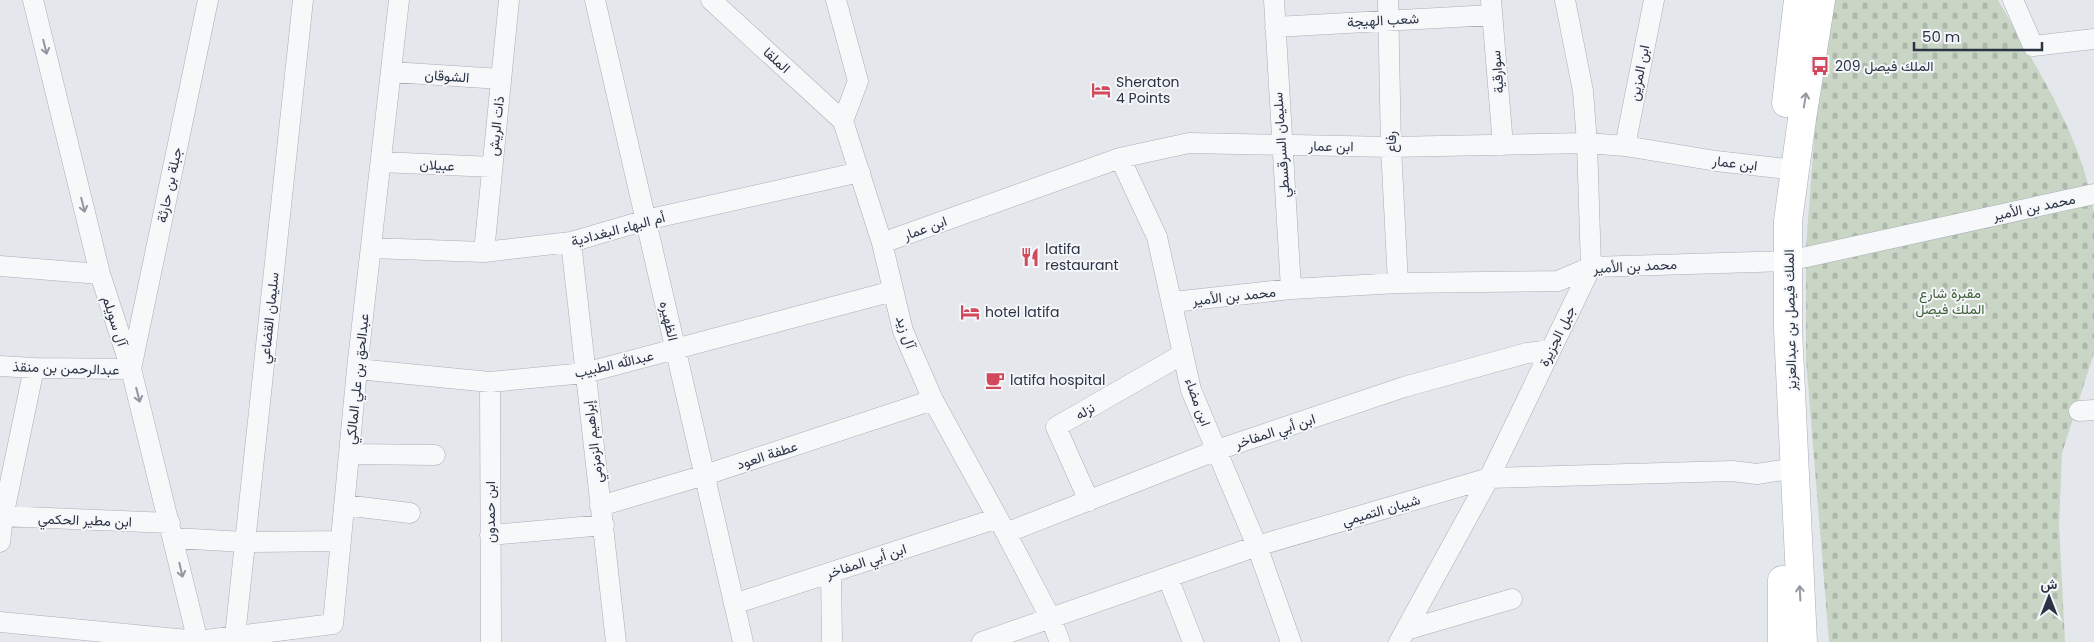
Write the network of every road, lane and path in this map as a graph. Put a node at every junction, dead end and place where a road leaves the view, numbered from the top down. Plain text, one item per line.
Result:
1 (33, 0) edge
2 (208, 0) edge
3 (303, 0) edge
4 (399, 0) edge
5 (509, 0) edge
6 (595, 0) edge
7 (711, 0) edge
8 (836, 0) edge
9 (1274, 0) edge
10 (1388, 0) edge
11 (1565, 0) edge
12 (1654, 0) edge
13 (1798, 0) edge
14 (1820, 0) edge
15 (2012, 0) edge
16 (1491, 7) edge
17 (1388, 20) junction
18 (1275, 27) junction
19 (2094, 39) edge
20 (392, 72) junction
21 (501, 79) junction
22 (843, 121) junction
23 (1587, 144) junction
24 (1281, 145) junction
25 (1503, 145) junction
26 (1625, 146) junction
27 (1391, 147) junction
28 (1120, 158) junction
29 (381, 162) junction
30 (492, 167) junction
31 (1787, 169) junction
32 (860, 172) junction
33 (2094, 194) edge
34 (646, 220) junction
35 (571, 242) junction
36 (882, 243) junction
37 (371, 248) junction
38 (484, 252) junction
39 (1780, 261) junction
40 (0, 266) edge
41 (1590, 266) junction
42 (100, 274) junction
43 (1398, 283) junction
44 (1291, 290) junction
45 (893, 292) junction
46 (1172, 302) junction
47 (676, 350) junction
48 (1551, 350) junction
49 (1183, 354) junction
50 (0, 366) edge
51 (34, 368) junction
52 (131, 369) junction
53 (357, 369) junction
54 (585, 373) junction
55 (490, 382) junction
56 (933, 400) junction
57 (1217, 450) junction
58 (349, 454) junction
59 (435, 455) dead end
60 (1789, 470) junction
61 (705, 476) junction
62 (1489, 478) junction
63 (1089, 501) junction
64 (344, 505) junction
65 (410, 513) dead end
66 (602, 516) junction
67 (2, 517) edge
68 (1002, 526) junction
69 (172, 531) junction
70 (490, 535) junction
71 (340, 541) junction
72 (0, 542) edge
73 (246, 542) junction
74 (1257, 546) junction
75 (831, 573) junction
76 (1168, 578) junction
77 (1512, 599) dead end
78 (734, 604) junction
79 (1051, 619) junction
80 (0, 622) edge
81 (235, 636) junction
82 (1403, 636) edge
83 (198, 642) edge
84 (491, 642) edge
85 (616, 642) edge
86 (743, 642) edge
87 (832, 642) edge
88 (982, 642) edge
89 (1060, 642) edge
90 (1194, 642) edge
91 (1291, 642) edge
92 (1782, 642) edge
93 (1803, 642) edge

1 -> 42 street, آل سويلم
2 - 52 street, جبلة بن حارثة
3 - 73 street, سليمان القضاعي
4 - 20 street, عبدالحق بن علي المالكي
5 - 21 street, ذات الريش
6 - 34 street, الظهيره
7 - 22 street, الملقا
8 - 22 street
9 - 18 street, سليمان السرقسطي
10 - 17 street, رفاع
11 - 23 street, جبل الجزيرة
12 - 26 street, ابن المزين
13 - 31 street, الملك فيصل بن عبدالعزيز
31 -> 14 street, الملك فيصل بن عبدالعزيز
15 - 19 street
16 - 17 street, شعب الهيجة
16 - 25 street, سوارقية
17 - 18 street, شعب الهيجة
17 - 27 street, رفاع
18 - 24 street, سليمان السرقسطي
20 - 21 street, الشوقان
20 - 29 street, عبدالحق بن علي المالكي
21 - 30 street, ذات الريش
22 - 32 street, آل زيد
23 - 25 street, ابن عمار
23 - 26 street, ابن عمار
23 - 41 street, جبل الجزيرة
24 - 27 street, ابن عمار
24 - 28 street, ابن عمار
24 - 44 street, سليمان السرقسطي
25 - 27 street, ابن عمار
26 - 31 street, ابن عمار
27 - 43 street, رفاع
28 - 36 street, ابن عمار
28 - 46 street, ابن مضاء
29 - 30 street, عبيلان
29 - 37 street, عبدالحق بن علي المالكي
30 - 38 street, ذات الريش
31 - 39 street, الملك فيصل بن عبدالعزيز
32 - 34 street, أم البهاء البغدادية
32 - 36 street, آل زيد
33 - 39 street, محمد بن الأمير
34 - 35 street, أم البهاء البغدادية
34 - 47 street, الظهيره
35 - 38 street, أم البهاء البغدادية
35 - 54 street, إبراهيم الزمزمي
36 - 45 street, آل زيد
37 - 38 street, أم البهاء البغدادية
37 - 53 street, عبدالحق بن علي المالكي
39 - 41 street, محمد بن الأمير
39 - 60 street, الملك فيصل بن عبدالعزيز
40 - 42 street
41 - 43 street, محمد بن الأمير
41 - 48 street, جبل الجزيرة
42 - 52 street, آل سويلم
43 - 44 street, محمد بن الأمير
44 - 46 street, محمد بن الأمير
45 - 47 street, عبدالله الطبيب
45 - 56 street, آل زيد
46 - 49 street, ابن مضاء
47 - 54 street, عبدالله الطبيب
47 - 61 street, الظهيره
48 - 57 street, ابن أبي المفاخر
48 - 62 street, جبل الجزيرة
49 - 57 street, ابن مضاء
49 - 63 street, نزله
50 - 51 street, عبدالرحمن بن منقذ
51 - 52 street, عبدالرحمن بن منقذ
51 - 67 street
52 -> 69 street, آل سويلم
53 - 55 street, عبدالله الطبيب
53 - 58 street, عبدالحق بن علي المالكي
54 - 55 street, عبدالله الطبيب
54 - 66 street, إبراهيم الزمزمي
55 - 70 street, ابن حمدون
56 - 61 street, عطفة العود
56 - 68 street, آل زيد
57 - 63 street, ابن أبي المفاخر
57 - 74 street, ابن مضاء
58 - 59 street
58 - 64 street, عبدالحق بن علي المالكي
60 - 62 street, شيبان التميمي
60 - 92 street, الملك فيصل بن عبدالعزيز
93 -> 60 street, الملك فيصل بن عبدالعزيز
61 - 66 street, عطفة العود
61 - 78 street, الظهيره
62 - 74 street, شيبان التميمي
62 - 82 street, جبل الجزيرة
63 - 68 street, ابن أبي المفاخر
64 - 65 street
64 - 71 street, عبدالحق بن علي المالكي
66 - 70 street, عطفة العود
66 - 85 street, إبراهيم الزمزمي
67 - 69 street, ابن مطير الحكمي
67 - 72 street
68 - 75 street, ابن أبي المفاخر
68 - 79 street, آل زيد
69 - 73 street, ابن مطير الحكمي
69 -> 83 street, آل سويلم
70 - 84 street, ابن حمدون
71 - 73 street, ابن مطير الحكمي
71 - 81 street, عبدالحق بن علي المالكي
73 - 81 street, سليمان القضاعي
74 - 76 street, شيبان التميمي
74 - 91 street, ابن مضاء
75 - 78 street, ابن أبي المفاخر
75 - 87 street
76 - 79 street, شيبان التميمي
76 - 90 street
77 - 82 street
78 - 86 street, الظهيره
79 - 88 street, شيبان التميمي
79 - 89 street, آل زيد
80 - 83 street, عبدالحق بن علي المالكي
81 - 83 street, عبدالحق بن علي المالكي

